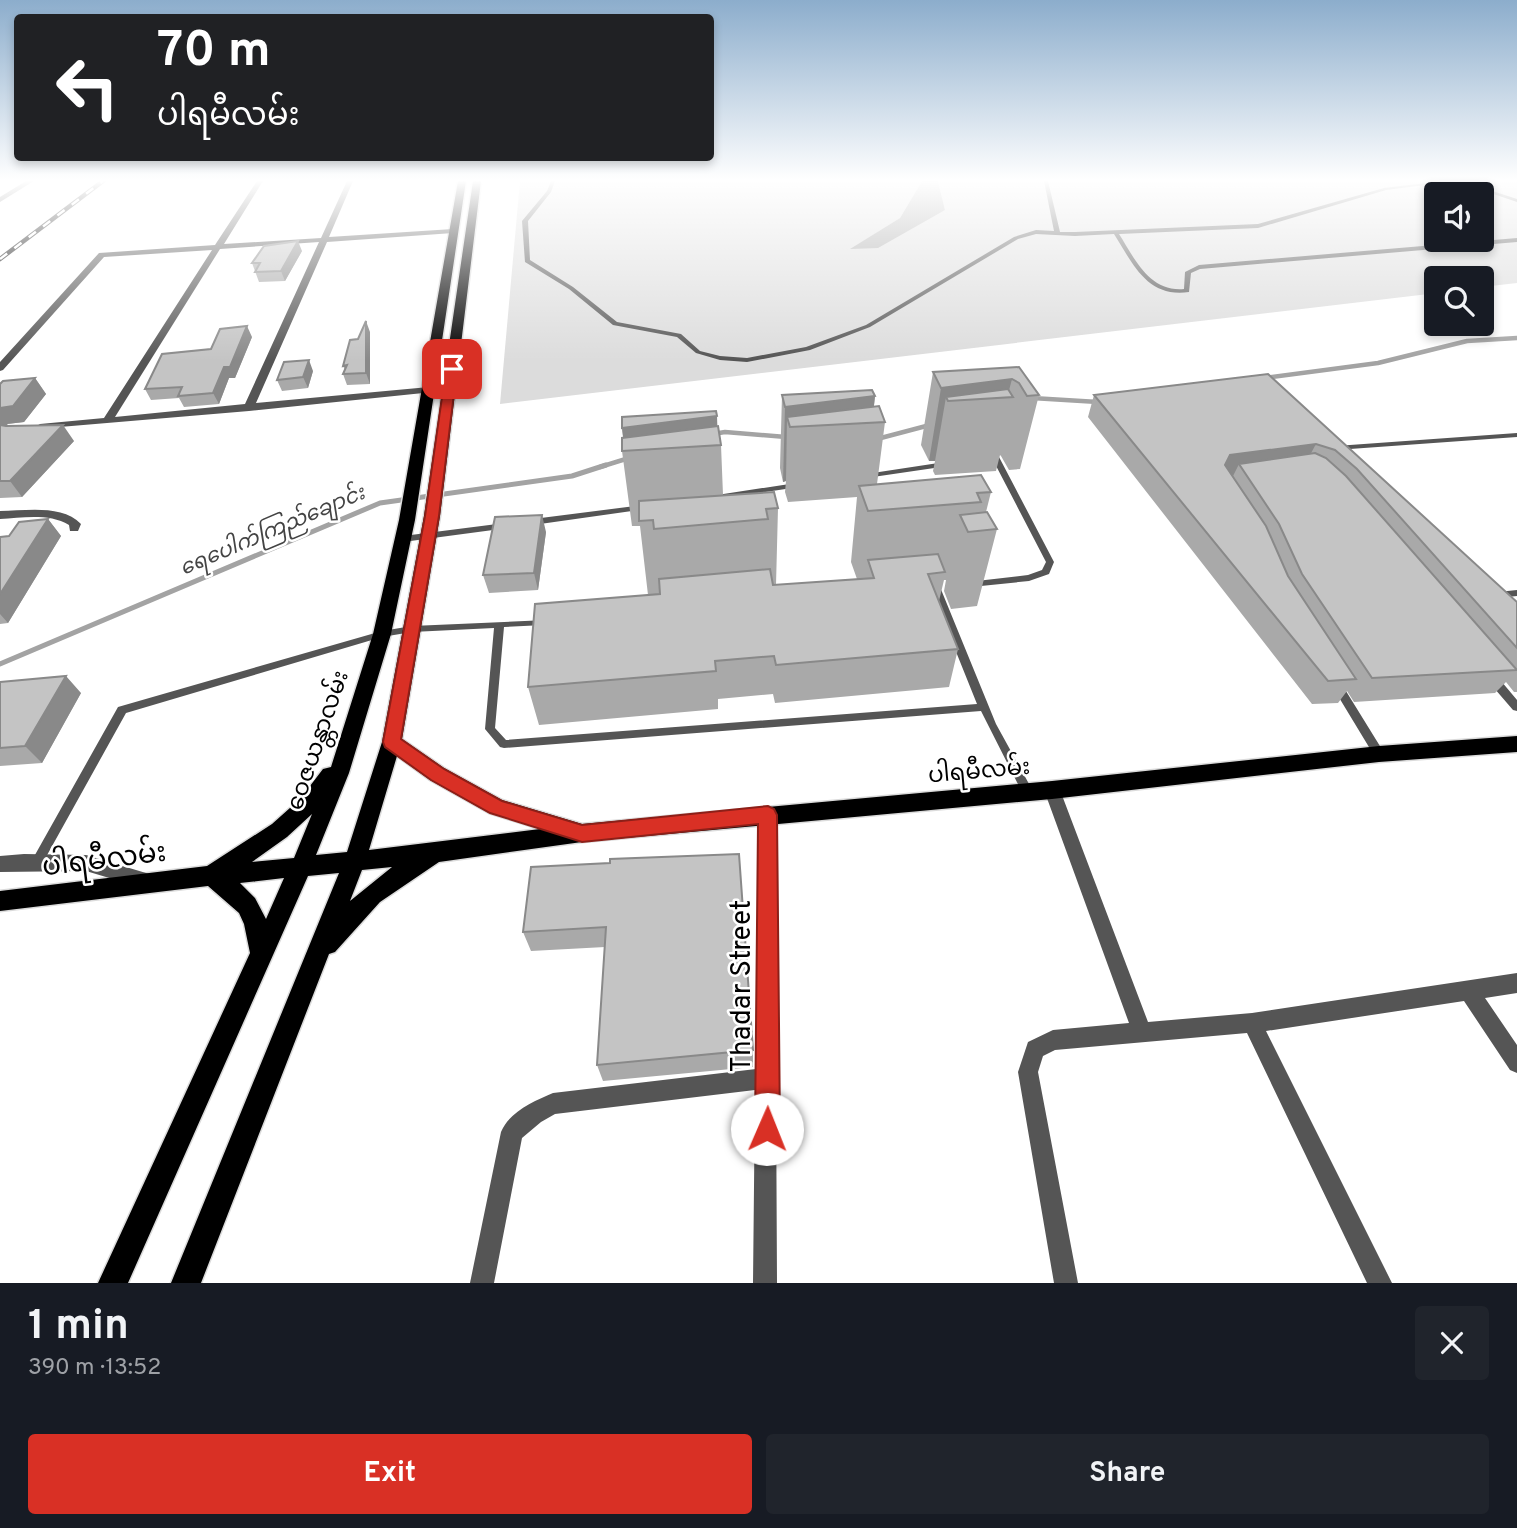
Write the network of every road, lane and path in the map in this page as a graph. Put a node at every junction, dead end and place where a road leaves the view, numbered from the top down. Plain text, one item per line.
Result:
1 (222, 241) edge
2 (282, 241) edge
3 (325, 241) edge
4 (452, 241) edge
5 (469, 241) edge
6 (525, 241) edge
7 (1011, 241) edge
8 (1121, 241) edge
9 (1507, 241) edge
10 (219, 245) junction
11 (0, 368) edge
12 (429, 390) junction
13 (248, 408) junction
14 (107, 421) junction
15 (27, 428) edge
16 (1517, 435) edge
17 (1339, 457) edge
18 (981, 459) edge
19 (954, 463) edge
20 (860, 476) edge
21 (806, 484) edge
22 (712, 497) edge
23 (658, 505) edge
24 (0, 516) edge
25 (524, 524) edge
26 (510, 526) edge
27 (74, 528) dead end
28 (429, 536) junction
29 (403, 539) junction
30 (960, 585) edge
31 (948, 586) dead end
32 (935, 587) junction
33 (922, 588) edge
34 (1517, 593) edge
35 (1483, 596) edge
36 (554, 621) edge
37 (499, 626) junction
38 (412, 629) junction
39 (382, 634) junction
40 (1481, 664) edge
41 (1331, 676) edge
42 (1517, 706) edge
43 (985, 707) junction
44 (392, 742) junction
45 (1517, 744) edge
46 (346, 748) junction
47 (1379, 754) junction
48 (1052, 790) junction
49 (1028, 793) junction
50 (768, 815) junction
51 (582, 833) junction
52 (446, 852) junction
53 (355, 860) junction
54 (37, 862) junction
55 (0, 864) edge
56 (301, 866) junction
57 (210, 875) junction
58 (149, 882) junction
59 (2, 904) edge
60 (261, 954) junction
61 (315, 957) junction
62 (1517, 983) edge
63 (1468, 990) junction
64 (1252, 1023) junction
65 (1142, 1032) junction
66 (1517, 1063) edge
67 (768, 1078) junction
68 (113, 1283) edge
69 (186, 1283) edge
70 (482, 1283) edge
71 (765, 1283) edge
72 (1066, 1283) edge
73 (1380, 1283) edge

1 - 10 street
2 - 10 street
3 - 13 street
4 - 12 main road, ဝေဇယန္တာလမ်း
5 - 28 main road
6 - 7 lane
8 - 9 lane
10 - 11 street
10 - 14 street
12 - 13 street
12 - 29 main road, ဝေဇယန္တာလမ်း
13 - 14 street
14 - 15 street
16 - 17 lane
18 - 30 lane
19 - 20 lane
21 - 22 lane
23 - 25 lane
24 - 27 street
26 - 28 lane
28 - 29 lane
28 - 38 main road
29 - 39 main road, ဝေဇယန္တာလမ်း
31 - 32 lane
32 - 33 lane
32 - 43 lane
34 - 35 lane
36 - 37 lane
37 - 38 lane
37 - 43 lane
38 - 39 lane
38 - 44 main road
39 - 46 main road, ဝေဇယန္တာလမ်း
39 - 54 lane
40 - 42 lane
41 - 47 lane
43 - 49 lane
44 - 51 main road
44 - 53 main road
45 - 47 main road, ပါရမီလမ်း
46 - 56 main road, ဝေဇယန္တာလမ်း
46 - 57 main road
47 - 48 main road, ပါရမီလမ်း
48 - 49 main road, ပါရမီလမ်း
48 - 65 street
49 - 50 main road, ပါရမီလမ်း
50 - 51 main road, ပါရမီလမ်း
50 - 67 street, Thadar Street
51 - 52 main road, ပါရမီလမ်း
52 - 53 main road, ပါရမီလမ်း
52 - 61 main road
53 - 56 main road, ပါရမီလမ်း
53 - 61 main road
54 - 55 street
54 - 58 street
56 - 57 main road, ပါရမီလမ်း
56 - 60 main road, ဝေဇယန္တာလမ်း
57 - 58 main road, ပါရမီလမ်း
57 - 60 main road
58 - 59 main road, ပါရမီလမ်း
60 - 68 main road, ဝေဇယန္တာလမ်း
61 - 69 main road
62 - 63 street
63 - 64 street
63 - 66 street
64 - 65 street
64 - 73 street
65 - 72 street
67 - 70 street
67 - 71 street, Thadar Street

